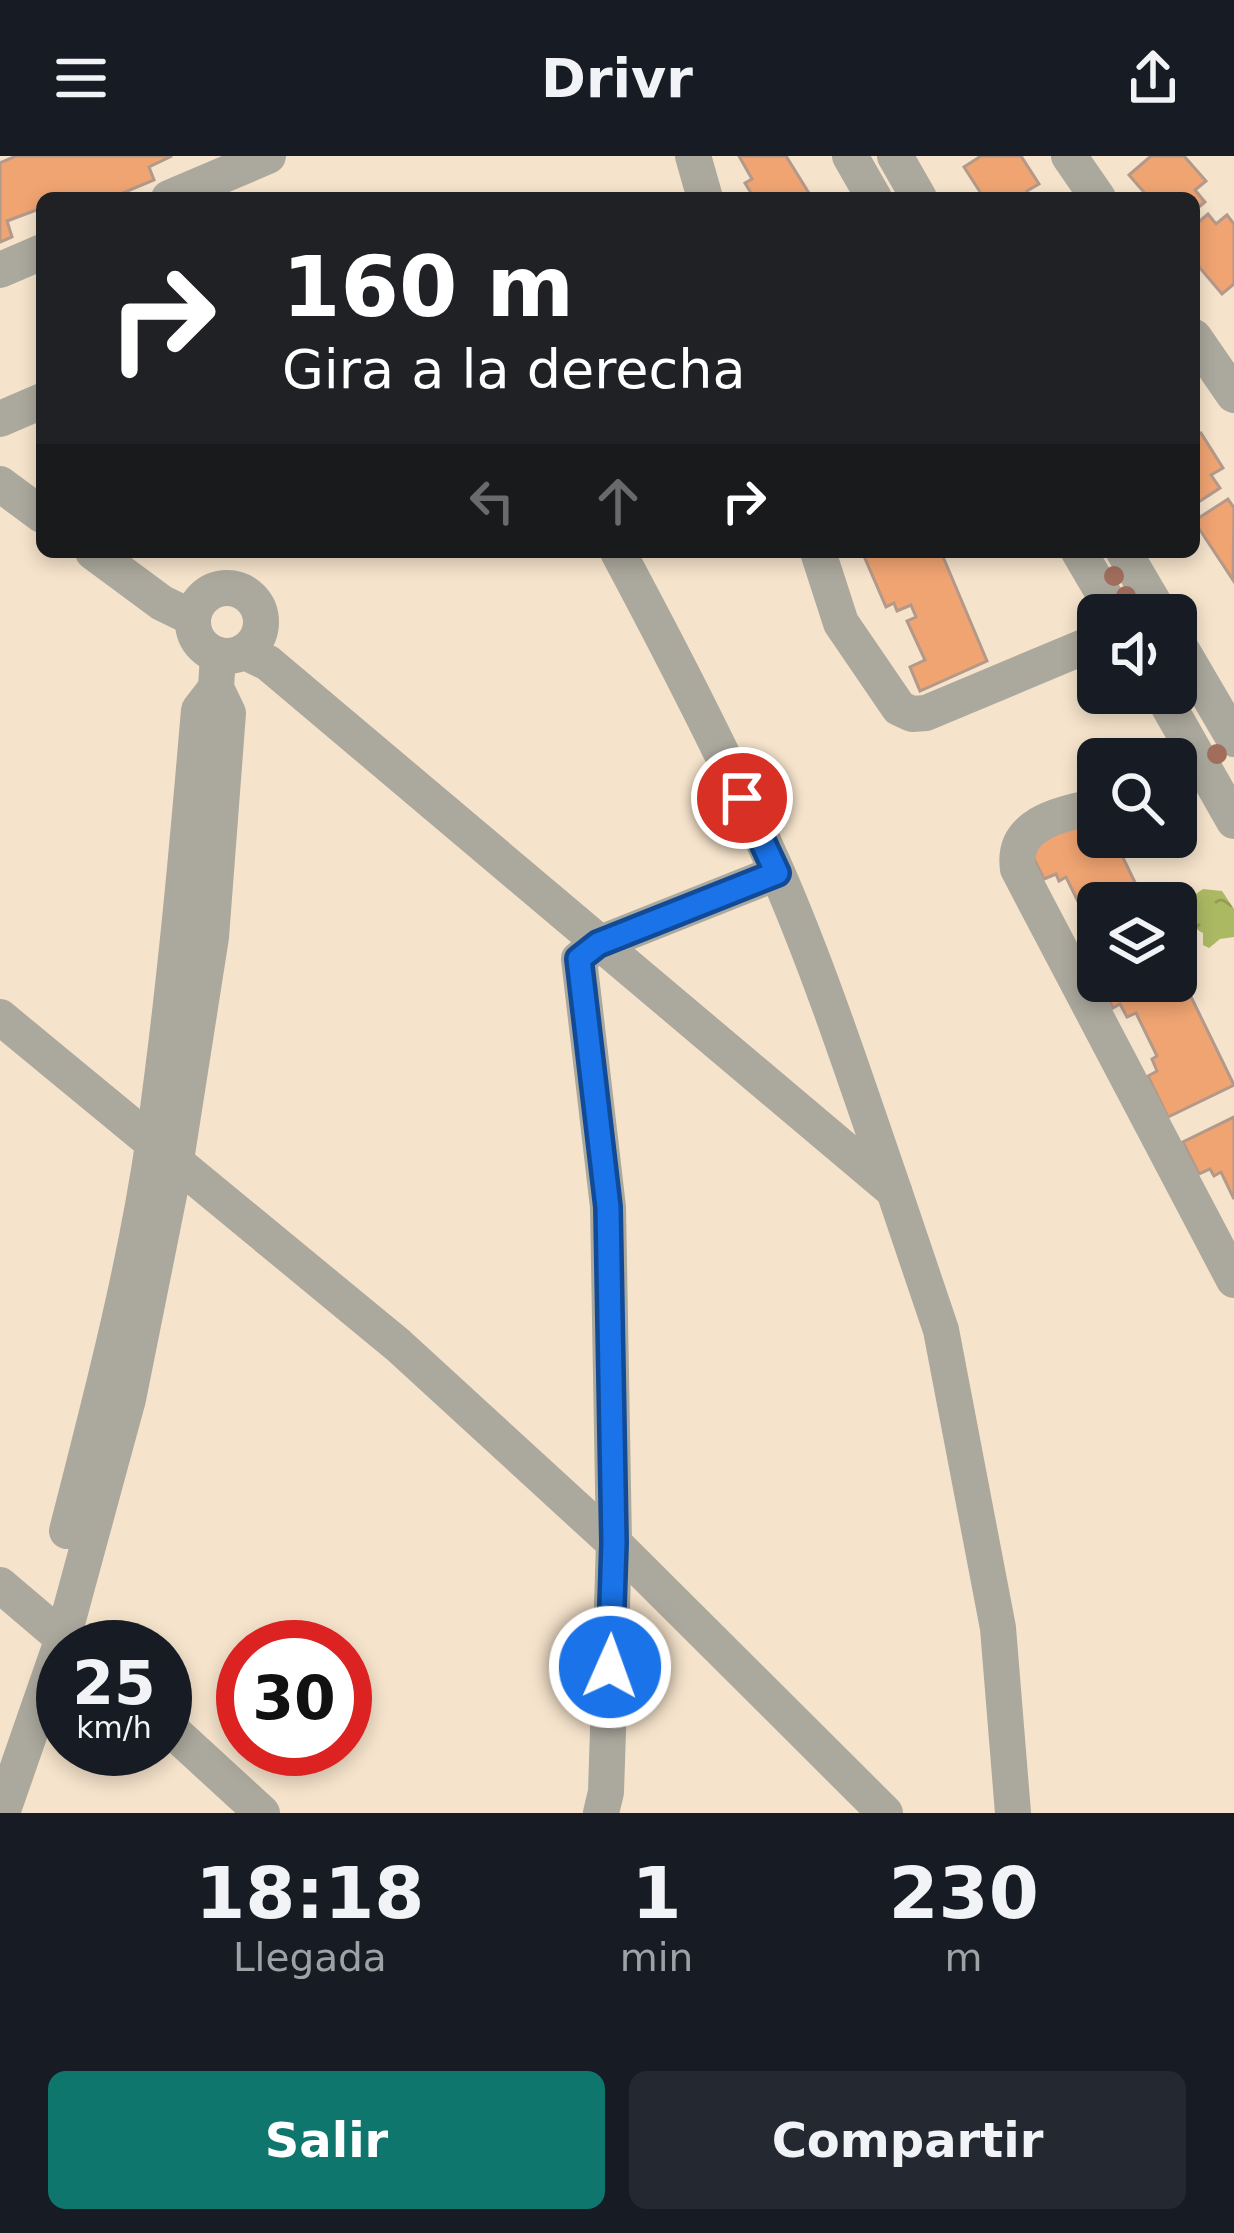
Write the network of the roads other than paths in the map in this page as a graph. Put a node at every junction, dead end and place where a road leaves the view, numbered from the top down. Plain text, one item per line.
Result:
1 (268, 156) edge
2 (693, 156) edge
3 (850, 156) edge
4 (895, 156) edge
5 (1069, 156) edge
6 (184, 192) edge
7 (703, 192) edge
8 (871, 192) edge
9 (916, 192) edge
10 (1094, 192) edge
11 (36, 255) edge
12 (0, 270) edge
13 (1200, 347) edge
14 (1234, 395) edge
15 (36, 404) edge
16 (0, 419) edge
17 (0, 484) edge
18 (36, 511) edge
19 (100, 558) edge
20 (621, 558) edge
21 (820, 558) edge
22 (1083, 558) edge
23 (1128, 558) edge
24 (1104, 594) edge
25 (1149, 594) edge
26 (193, 618) junction
27 (1077, 650) edge
28 (1197, 664) edge
29 (226, 665) junction
30 (1221, 692) edge
31 (1234, 739) edge
32 (1197, 785) edge
33 (1077, 811) edge
34 (1234, 821) edge
35 (777, 873) junction
36 (598, 944) junction
37 (0, 1017) edge
38 (164, 1151) junction
39 (893, 1191) junction
40 (1234, 1280) edge
41 (614, 1543) junction
42 (0, 1585) edge
43 (41, 1620) edge
44 (65, 1620) edge
45 (36, 1679) edge
46 (36, 1709) edge
47 (0, 1743) edge
48 (192, 1749) edge
49 (2, 1813) edge
50 (262, 1813) edge
51 (602, 1813) edge
52 (885, 1813) edge
53 (1013, 1813) edge

1 - 6 street
2 - 7 street
3 - 8 street
4 - 9 street
5 - 10 street
11 - 12 street
13 - 14 street
15 - 16 street
17 - 18 street
19 - 26 street
20 - 35 street
21 - 27 street
22 - 24 street
23 - 25 street
26 - 29 street
26 - 29 street
28 - 30 street
29 - 36 street
29 - 38 street
30 - 31 street
32 - 34 street
33 - 40 street
35 - 36 street
35 - 39 street
36 - 39 street
36 - 41 street
37 - 38 street
38 - 41 street
38 - 44 street
39 - 53 street
41 - 51 street
41 - 52 street
42 - 43 street
45 - 47 street
46 - 49 street
48 - 50 street

